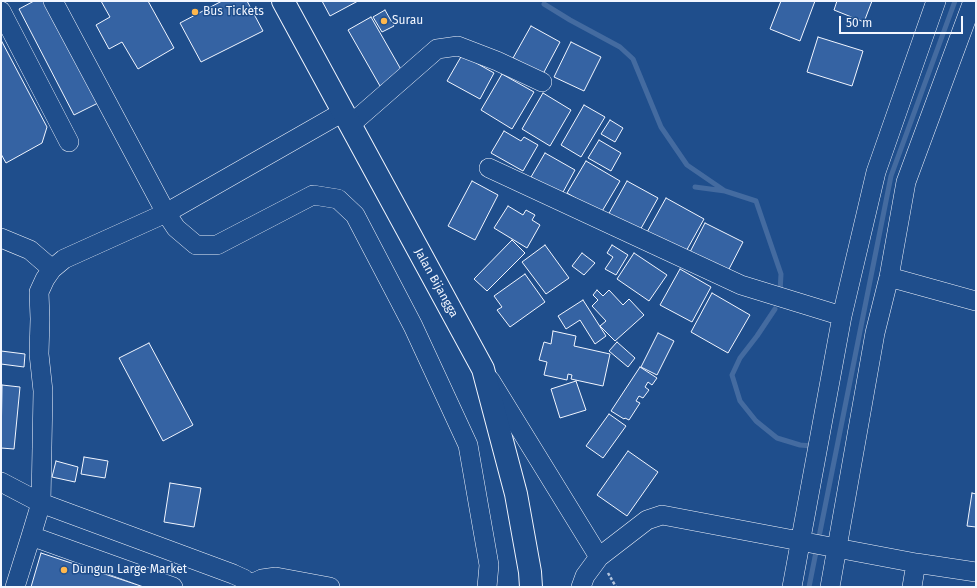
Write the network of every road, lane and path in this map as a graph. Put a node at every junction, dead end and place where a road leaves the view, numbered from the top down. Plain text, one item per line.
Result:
1 (54, 1) edge
2 (283, 1) edge
3 (936, 1) edge
4 (973, 1) edge
5 (1, 11) edge
6 (542, 82) dead end
7 (346, 119) junction
8 (69, 142) dead end
9 (489, 168) dead end
10 (166, 213) junction
11 (1, 238) edge
12 (52, 269) junction
13 (889, 278) junction
14 (976, 301) edge
15 (842, 316) junction
16 (483, 370) junction
17 (1, 482) edge
18 (41, 503) junction
19 (30, 536) junction
20 (805, 542) junction
21 (835, 547) junction
22 (600, 557) junction
23 (916, 563) junction
24 (976, 572) edge
25 (249, 586) edge
26 (15, 587) edge
27 (173, 587) edge
28 (330, 587) edge
29 (487, 587) edge
30 (531, 587) edge
31 (581, 587) edge
32 (792, 587) edge
33 (830, 587) edge
34 (912, 587) edge

1 - 10 street
2 - 7 main road, Jalan Bijangga
3 - 15 street
4 - 13 street
5 - 8 street
6 - 7 street
7 - 10 street
7 - 16 main road, Jalan Bijangga
9 - 15 street
10 - 12 street
10 - 29 street
11 - 12 street
12 - 18 street
13 - 14 street
13 - 21 street
15 - 20 street
16 - 22 street
16 - 30 main road, Jalan Bijangga
17 - 18 street
18 - 19 street
18 - 25 street
19 - 26 street
19 - 27 street
20 - 21 street
20 - 22 street
20 - 32 street
21 - 23 street
21 - 33 street
22 - 31 street
23 - 24 street
23 - 34 street
25 - 28 street

